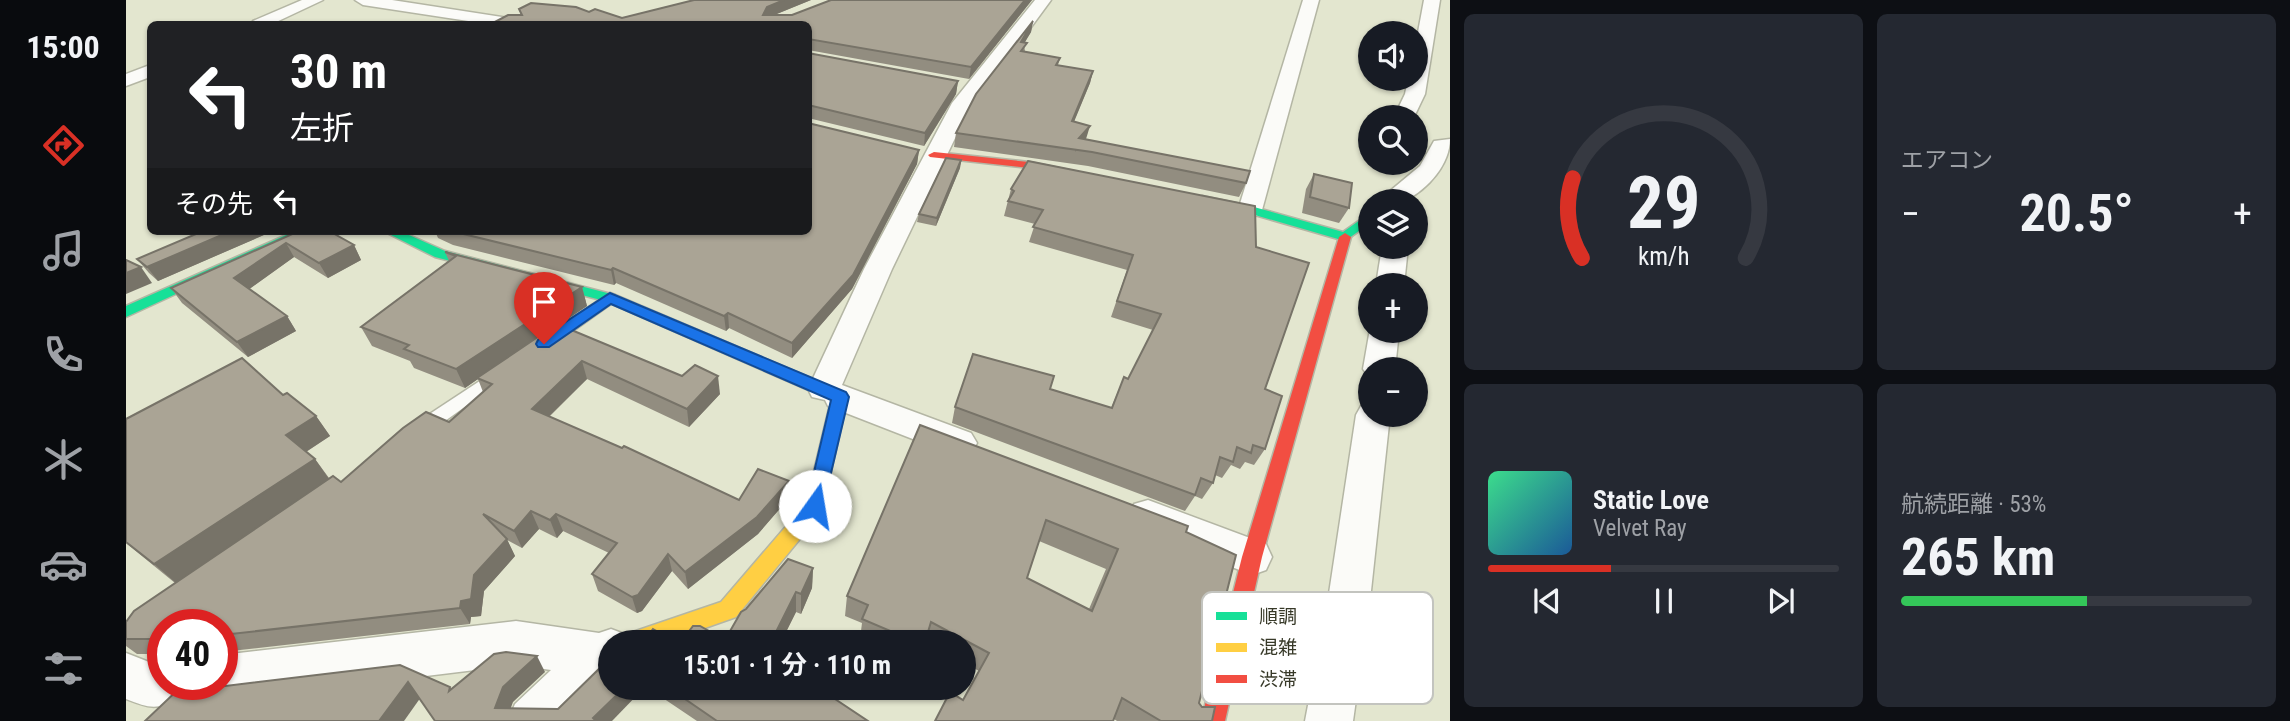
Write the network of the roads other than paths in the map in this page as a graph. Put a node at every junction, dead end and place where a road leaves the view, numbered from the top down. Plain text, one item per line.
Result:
1 (316, 0) edge
2 (363, 0) edge
3 (1043, 0) edge
4 (1311, 0) edge
5 (1432, 0) edge
6 (266, 21) edge
7 (496, 21) edge
8 (147, 72) edge
9 (126, 80) edge
10 (949, 84) edge
11 (974, 89) junction
12 (1410, 105) edge
13 (1450, 146) edge
14 (926, 155) junction
15 (1094, 178) edge
16 (1408, 189) edge
17 (1185, 197) edge
18 (1250, 210) junction
19 (1358, 227) edge
20 (297, 235) edge
21 (398, 235) edge
22 (1345, 237) junction
23 (610, 298) junction
24 (126, 312) edge
25 (531, 353) edge
26 (509, 368) edge
27 (832, 393) junction
28 (1371, 427) edge
29 (407, 438) edge
30 (995, 457) edge
31 (1123, 507) edge
32 (1252, 557) junction
33 (1244, 592) edge
34 (1350, 592) edge
35 (670, 630) edge
36 (598, 648) edge
37 (598, 664) edge
38 (238, 676) edge
39 (126, 677) edge
40 (147, 684) edge
41 (531, 721) edge

1 - 6 street
2 - 7 street
3 - 11 street
4 - 18 street
5 - 12 street
8 - 9 street
10 - 11 street
11 - 14 street
13 - 16 street
14 - 15 street
14 - 27 street
17 - 18 street
18 - 22 street
19 - 22 street
20 - 24 street
21 - 23 street
22 - 32 street
23 - 25 lane
23 - 27 street
26 - 29 lane
27 - 30 street
27 - 35 street
28 - 34 street
31 - 32 street
32 - 33 street
36 - 38 street
37 - 41 street
39 - 40 street

